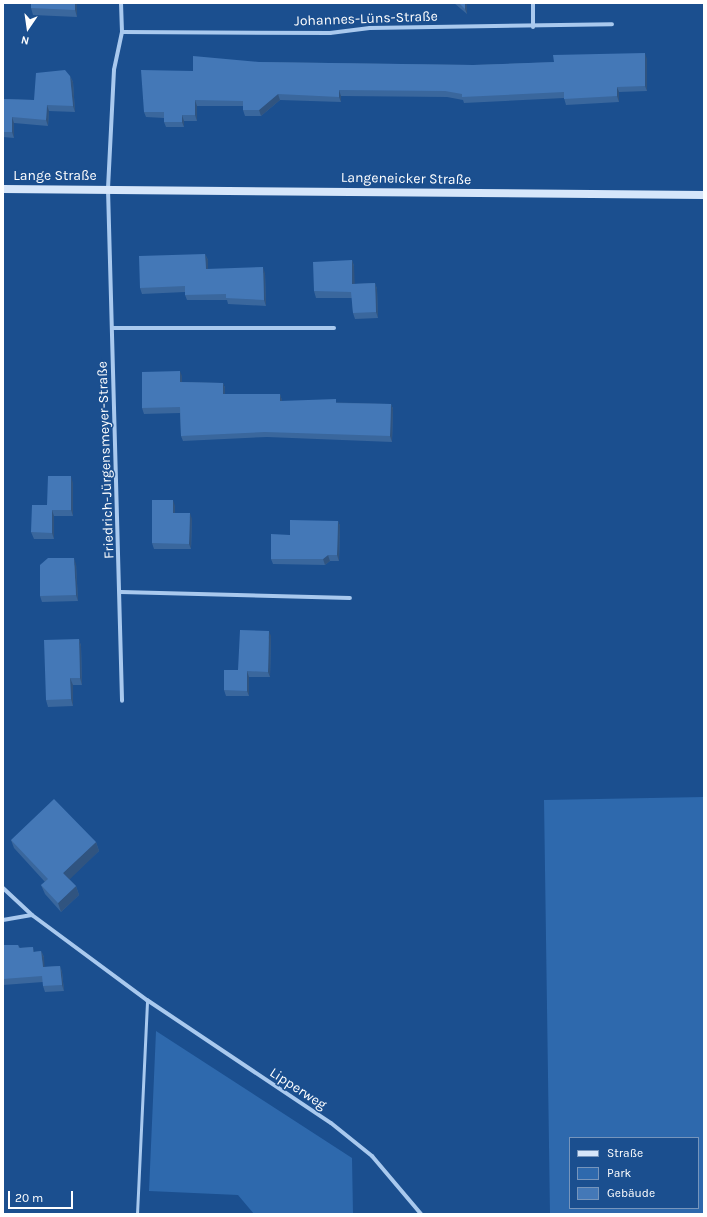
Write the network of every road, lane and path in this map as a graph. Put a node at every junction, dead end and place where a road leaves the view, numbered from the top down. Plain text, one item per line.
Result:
1 (121, 3) edge
2 (532, 3) edge
3 (612, 24) dead end
4 (533, 27) junction
5 (122, 32) junction
6 (3, 189) edge
7 (108, 189) junction
8 (704, 195) edge
9 (112, 328) junction
10 (334, 328) dead end
11 (121, 592) junction
12 (350, 598) dead end
13 (122, 701) dead end
14 (3, 888) edge
15 (32, 914) junction
16 (3, 920) edge
17 (147, 1000) junction
18 (137, 1214) edge
19 (421, 1214) edge

1 - 5 street, Friedrich-Jürgensmeyer-Straße
2 - 4 street
3 - 4 street, Johannes-Lüns-Straße
4 - 5 street, Johannes-Lüns-Straße
5 - 7 street, Friedrich-Jürgensmeyer-Straße
6 - 7 main road, Lange Straße
7 - 8 main road, Langeneicker Straße
7 - 9 street, Friedrich-Jürgensmeyer-Straße
9 - 10 street
9 - 11 street, Friedrich-Jürgensmeyer-Straße
11 - 12 street
11 - 13 street, Friedrich-Jürgensmeyer-Straße
14 - 15 street, Lipperweg
15 - 16 street
15 - 17 street, Lipperweg
17 - 18 lane
17 - 19 street, Lipperweg

